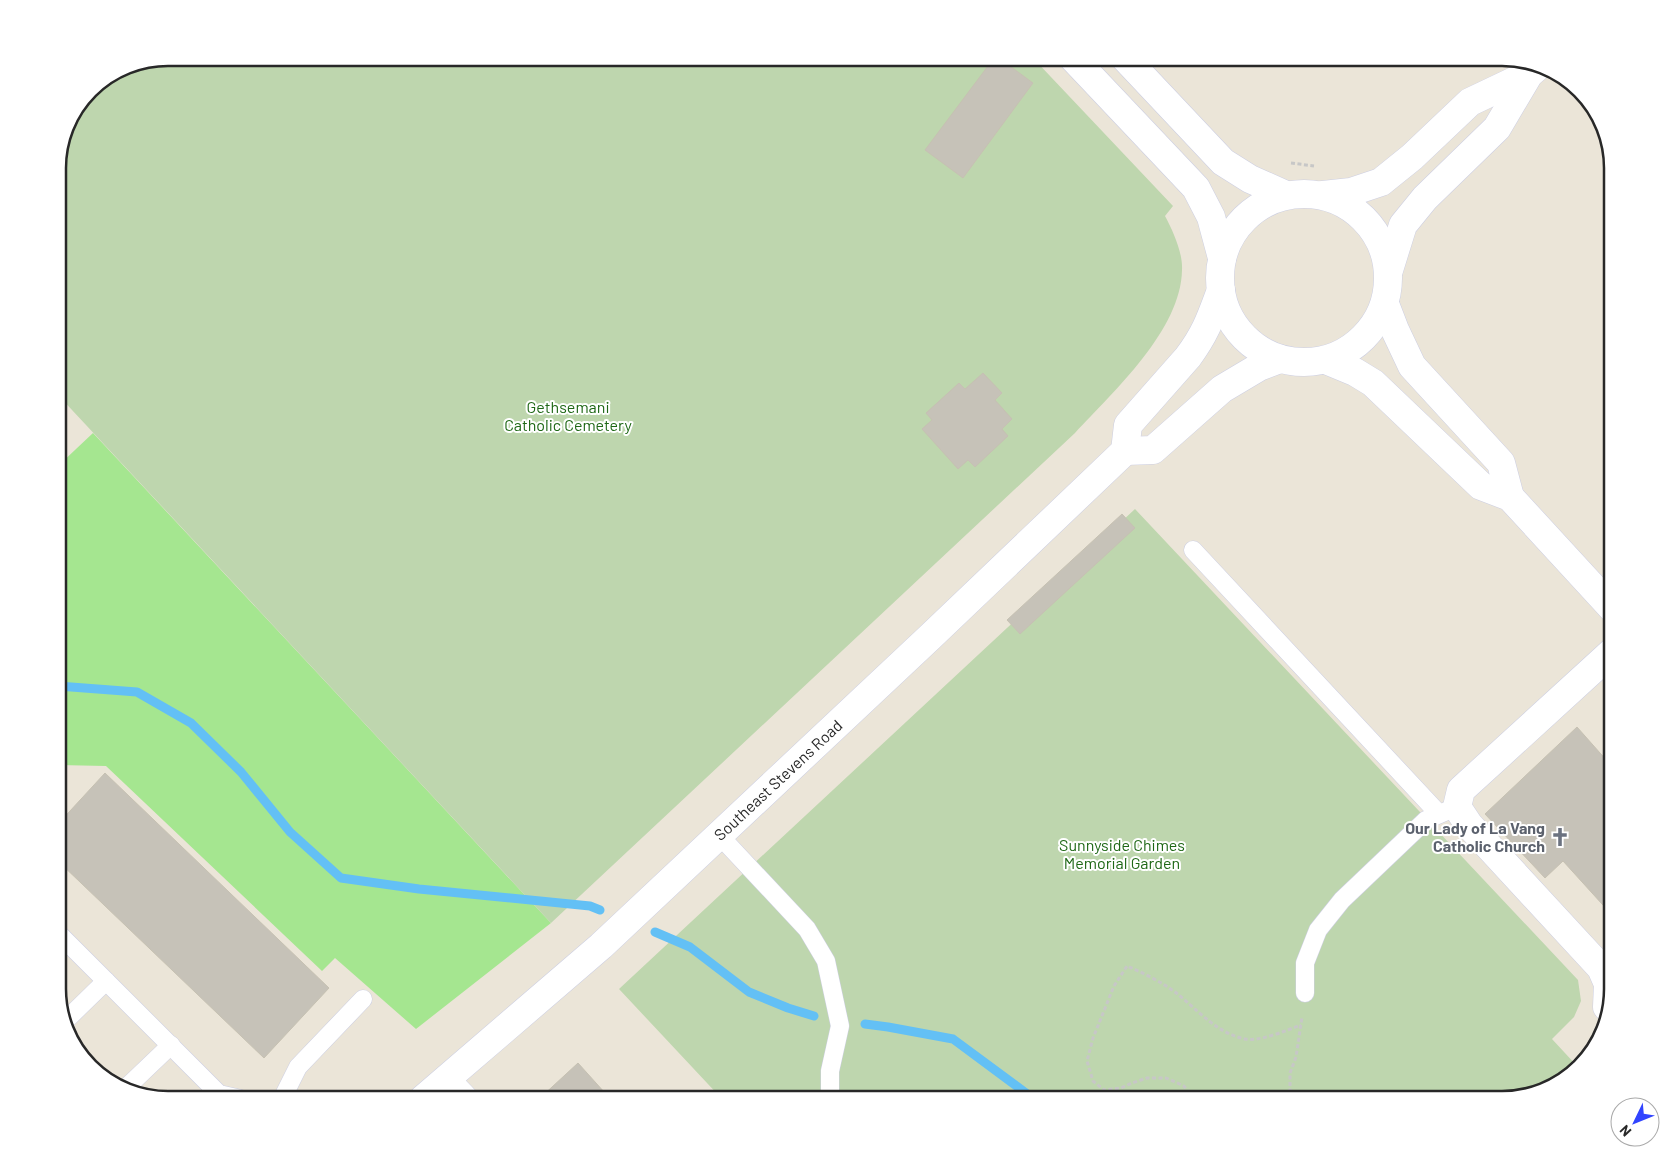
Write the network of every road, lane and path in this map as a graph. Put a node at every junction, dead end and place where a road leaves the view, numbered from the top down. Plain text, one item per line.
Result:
1 (1081, 66) edge
2 (1133, 66) edge
3 (1533, 71) edge
4 (1288, 163) dead end
5 (1318, 167) dead end
6 (1286, 195) junction
7 (1323, 195) junction
8 (1222, 258) junction
9 (1389, 270) junction
10 (1221, 290) junction
11 (1385, 304) junction
12 (1280, 359) junction
13 (1326, 360) junction
14 (1125, 450) junction
15 (1510, 497) junction
16 (1193, 550) dead end
17 (1604, 599) edge
18 (1604, 659) edge
19 (1448, 810) junction
20 (719, 835) junction
21 (66, 941) edge
22 (1604, 975) edge
23 (106, 981) junction
24 (1305, 993) joint
25 (363, 999) dead end
26 (70, 1016) edge
27 (1301, 1024) junction
28 (171, 1045) junction
29 (450, 1077) junction
30 (131, 1084) edge
31 (216, 1091) edge
32 (286, 1091) edge
33 (434, 1091) edge
34 (463, 1091) edge
35 (830, 1091) edge
36 (1187, 1091) edge
37 (1290, 1091) edge

1 - 8 street
2 - 6 street
3 - 7 street
3 - 9 street
4 - 5 path
6 - 7 street
6 - 8 street
7 - 9 street
8 - 10 street
9 - 11 street
10 - 12 street
10 - 14 street
11 - 13 street
11 - 15 street
12 - 13 street
12 - 14 street
13 - 15 street
14 - 20 street, Southeast Stevens Road
15 - 17 street
16 - 19 lane
18 - 19 street
19 - 22 street
19 - 24 lane
20 - 29 street, Southeast Stevens Road
20 - 35 lane
21 - 23 lane
23 - 26 lane
23 - 28 lane
24 - 27 path
25 - 32 lane
27 - 36 path
27 - 37 path
28 - 30 lane
28 - 31 lane
29 - 33 street, Southeast Stevens Road
29 - 34 lane

